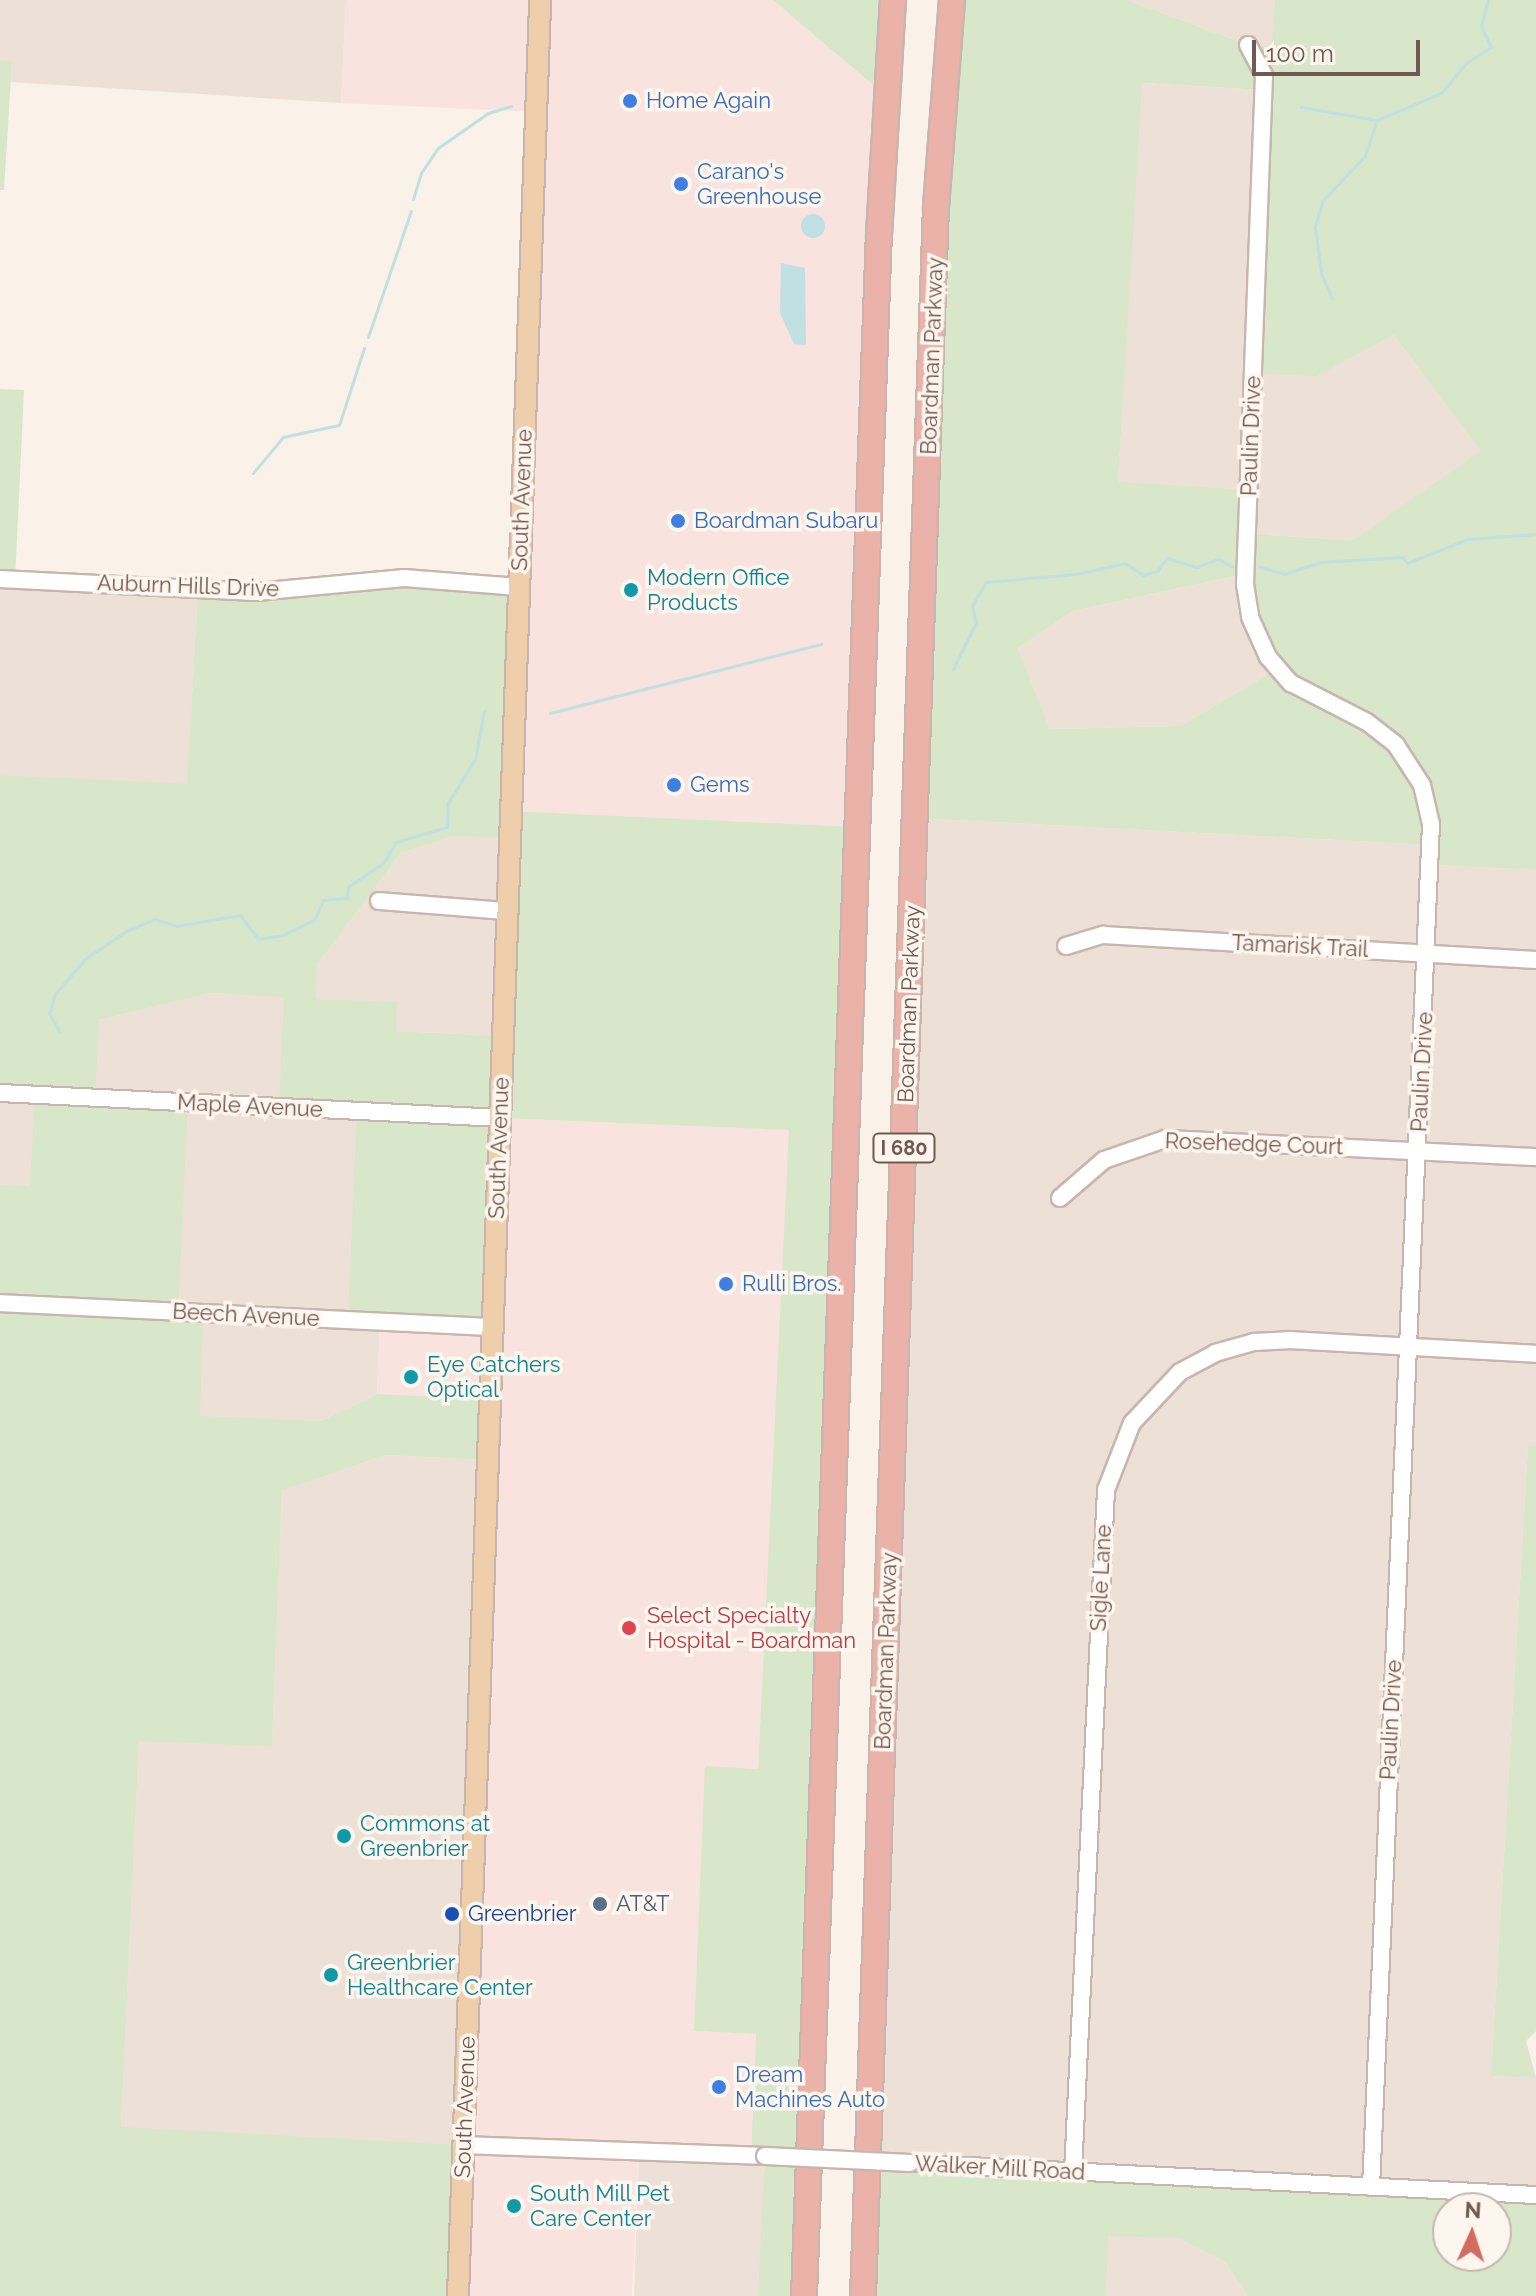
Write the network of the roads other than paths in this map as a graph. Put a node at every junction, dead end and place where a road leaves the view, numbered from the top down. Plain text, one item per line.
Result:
1 (540, 0) edge
2 (893, 0) edge
3 (952, 0) edge
4 (1248, 45) dead end
5 (0, 579) edge
6 (519, 587) junction
7 (379, 901) dead end
8 (507, 911) junction
9 (1066, 946) dead end
10 (1427, 954) junction
11 (1536, 960) edge
12 (0, 1093) edge
13 (500, 1118) junction
14 (1418, 1150) junction
15 (1536, 1157) edge
16 (1060, 1198) dead end
17 (0, 1303) edge
18 (492, 1327) junction
19 (1409, 1347) junction
20 (1536, 1354) edge
21 (463, 2145) junction
22 (1073, 2172) junction
23 (1371, 2187) junction
24 (1536, 2195) edge
25 (458, 2296) edge
26 (804, 2296) edge
27 (863, 2296) edge

1 - 6 main road, South Avenue
2 - 26 highway, I 680
3 - 27 highway, Boardman Parkway / I 680
4 - 10 street, Paulin Drive
5 - 6 street, Auburn Hills Drive
6 - 8 main road, South Avenue
7 - 8 street
8 - 13 main road, South Avenue
9 - 10 street, Tamarisk Trail
10 - 11 street, Tamarisk Trail
10 - 14 street, Paulin Drive
12 - 13 street, Maple Avenue
13 - 18 main road, South Avenue
14 - 15 street, Rosehedge Court
14 - 16 street, Rosehedge Court
14 - 19 street, Paulin Drive
17 - 18 street, Beech Avenue
18 - 21 main road, South Avenue
19 - 20 street, Sigle Lane
19 - 22 street, Sigle Lane
19 - 23 street, Paulin Drive
21 - 22 street, Walker Mill Road, bridge
21 - 25 main road, South Avenue
22 - 23 street, Walker Mill Road
23 - 24 street, Walker Mill Road

